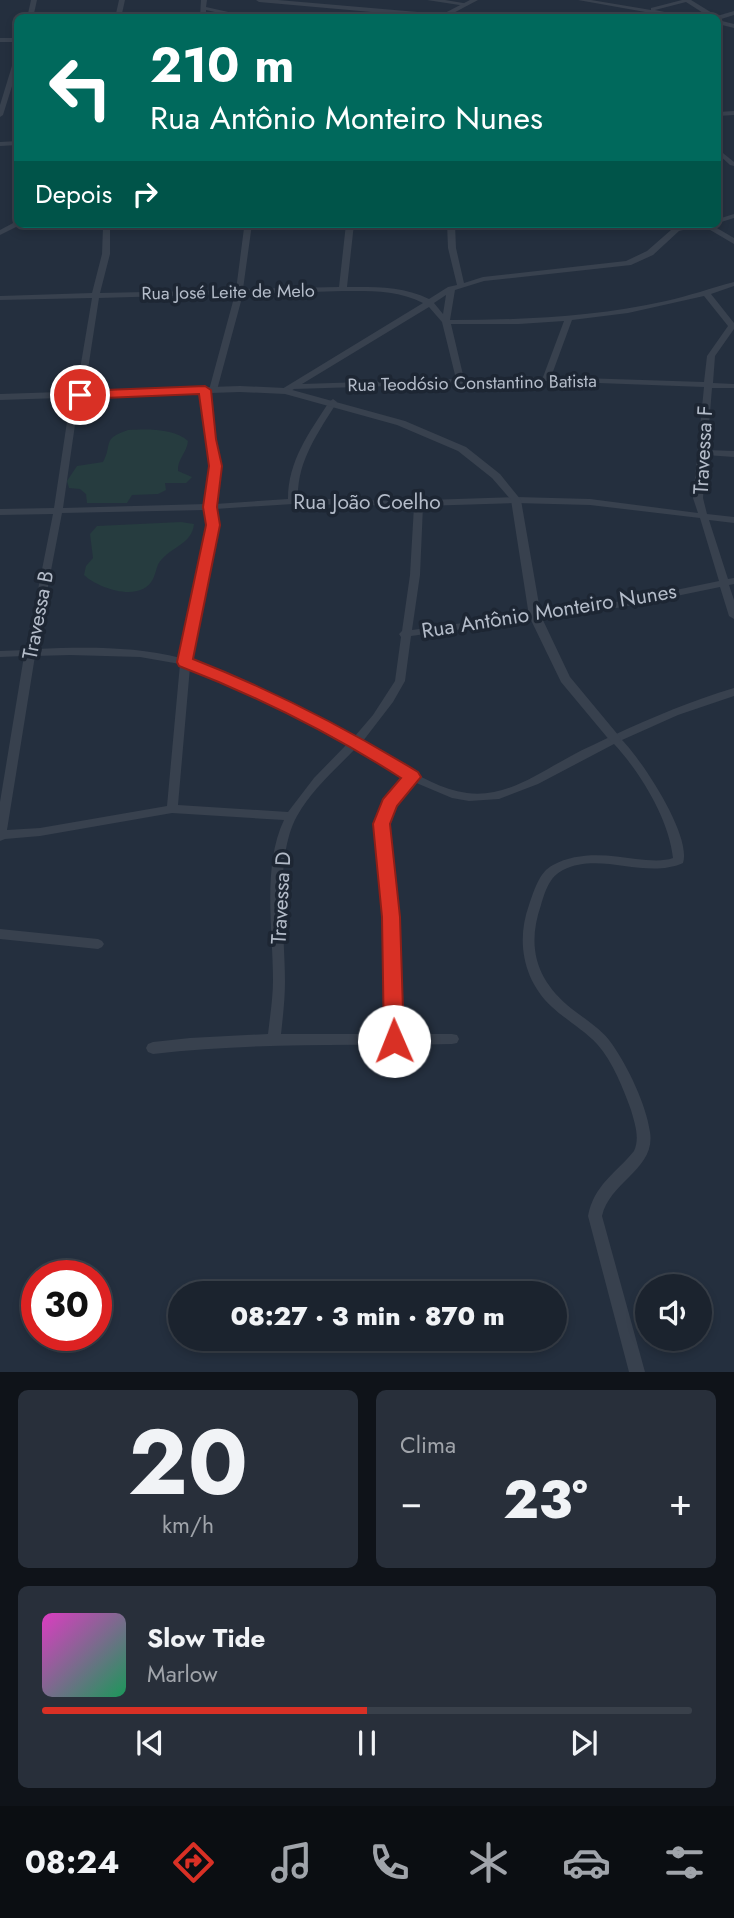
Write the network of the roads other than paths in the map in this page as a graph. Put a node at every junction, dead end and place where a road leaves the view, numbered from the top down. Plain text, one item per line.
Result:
1 (204, 0) edge
2 (258, 0) edge
3 (430, 0) edge
4 (475, 0) edge
5 (580, 0) edge
6 (687, 0) edge
7 (316, 2) edge
8 (466, 4) junction
9 (390, 5) dead end
10 (331, 6) junction
11 (204, 8) junction
12 (455, 10) junction
13 (650, 10) junction
14 (383, 11) junction
15 (203, 14) edge
16 (233, 14) edge
17 (326, 14) edge
18 (411, 14) edge
19 (446, 14) edge
20 (457, 14) edge
21 (671, 14) edge
22 (709, 14) edge
23 (14, 69) edge
24 (0, 115) edge
25 (721, 154) edge
26 (732, 164) dead end
27 (107, 228) edge
28 (248, 228) edge
29 (350, 228) edge
30 (451, 228) edge
31 (670, 228) edge
32 (682, 228) edge
33 (711, 228) edge
34 (677, 229) junction
35 (734, 241) edge
36 (734, 284) edge
37 (461, 286) junction
38 (343, 289) junction
39 (451, 289) junction
40 (239, 293) junction
41 (96, 294) junction
42 (708, 294) junction
43 (0, 298) edge
44 (428, 302) junction
45 (569, 318) junction
46 (446, 321) junction
47 (546, 379) junction
48 (460, 380) junction
49 (707, 386) junction
50 (734, 386) edge
51 (289, 389) junction
52 (209, 390) junction
53 (78, 395) junction
54 (0, 397) edge
55 (333, 402) junction
56 (702, 452) junction
57 (734, 454) edge
58 (516, 500) junction
59 (293, 501) junction
60 (419, 503) junction
61 (210, 507) junction
62 (58, 510) junction
63 (0, 512) edge
64 (702, 516) junction
65 (734, 520) edge
66 (734, 581) edge
67 (722, 582) junction
68 (535, 616) junction
69 (734, 616) edge
70 (404, 634) junction
71 (30, 653) junction
72 (0, 654) edge
73 (185, 662) junction
74 (734, 692) edge
75 (615, 739) junction
76 (356, 741) junction
77 (412, 777) junction
78 (172, 808) junction
79 (290, 816) junction
80 (0, 836) edge
81 (0, 934) edge
82 (98, 944) dead end
83 (274, 1038) junction
84 (452, 1039) dead end
85 (394, 1041) junction
86 (153, 1048) dead end
87 (638, 1372) edge

1 - 11 street
2 - 7 street
3 - 8 street
4 - 8 street
5 - 13 street
6 - 13 street
6 - 22 street
7 - 10 street
8 - 12 street
9 - 14 street
10 - 14 street
10 - 17 street
11 - 15 street
11 - 16 street
12 - 19 street
12 - 20 street
13 - 21 street
14 - 18 street
23 - 24 street
25 - 26 street
27 - 41 street, Travessa B
28 - 40 street
29 - 38 street
30 - 37 street
31 - 34 street
32 - 34 street
33 - 35 street
34 - 37 street
36 - 42 street
37 - 39 street
38 - 40 street, Rua José Leite de Melo
38 - 44 street, Rua José Leite de Melo
39 - 44 street
39 - 46 street
40 - 41 street, Rua José Leite de Melo
40 - 52 street
41 - 43 street, Rua José Leite de Melo
41 - 53 street, Travessa B
42 - 45 street
42 - 49 street, Travessa F
44 - 46 street, Rua José Leite de Melo
44 - 51 street
45 - 46 street
45 - 47 street
46 - 48 street
47 - 48 street, Rua Teodósio Constantino Batista
47 - 49 street, Rua Teodósio Constantino Batista
48 - 51 street, Rua Teodósio Constantino Batista
49 - 50 street, Rua Teodósio Constantino Batista
49 - 56 street, Travessa F
51 - 52 street, Rua Teodósio Constantino Batista
51 - 55 street
52 - 53 street, Rua Teodósio Constantino Batista
52 - 61 street
53 - 54 street, Rua Teodósio Constantino Batista
53 - 62 street, Travessa B
55 - 58 street
55 - 59 street
56 - 57 street
56 - 64 street, Travessa F
58 - 60 street, Rua João Coelho
58 - 64 street, Rua João Coelho
58 - 68 street
59 - 60 street, Rua João Coelho
59 - 61 street, Rua João Coelho
60 - 70 street, Travessa D
61 - 62 street, Rua João Coelho
61 - 73 street
62 - 63 street, Rua João Coelho
62 - 71 street, Travessa B
64 - 65 street, Rua João Coelho
64 - 67 street, Travessa F
66 - 67 street, Rua Antônio Monteiro Nunes
67 - 68 street, Rua Antônio Monteiro Nunes
67 - 69 street, Travessa F
68 - 70 street, Rua Antônio Monteiro Nunes
68 - 75 street
70 - 76 street, Travessa D
71 - 72 street
71 - 73 street
71 - 80 street, Travessa B
73 - 76 street
73 - 78 street
74 - 75 street
75 - 77 street
75 - 87 street
76 - 77 street
76 - 79 street, Travessa D
77 - 85 street
78 - 79 street
78 - 80 street
79 - 83 street, Travessa D
81 - 82 street
83 - 85 street
83 - 86 street
84 - 85 street

